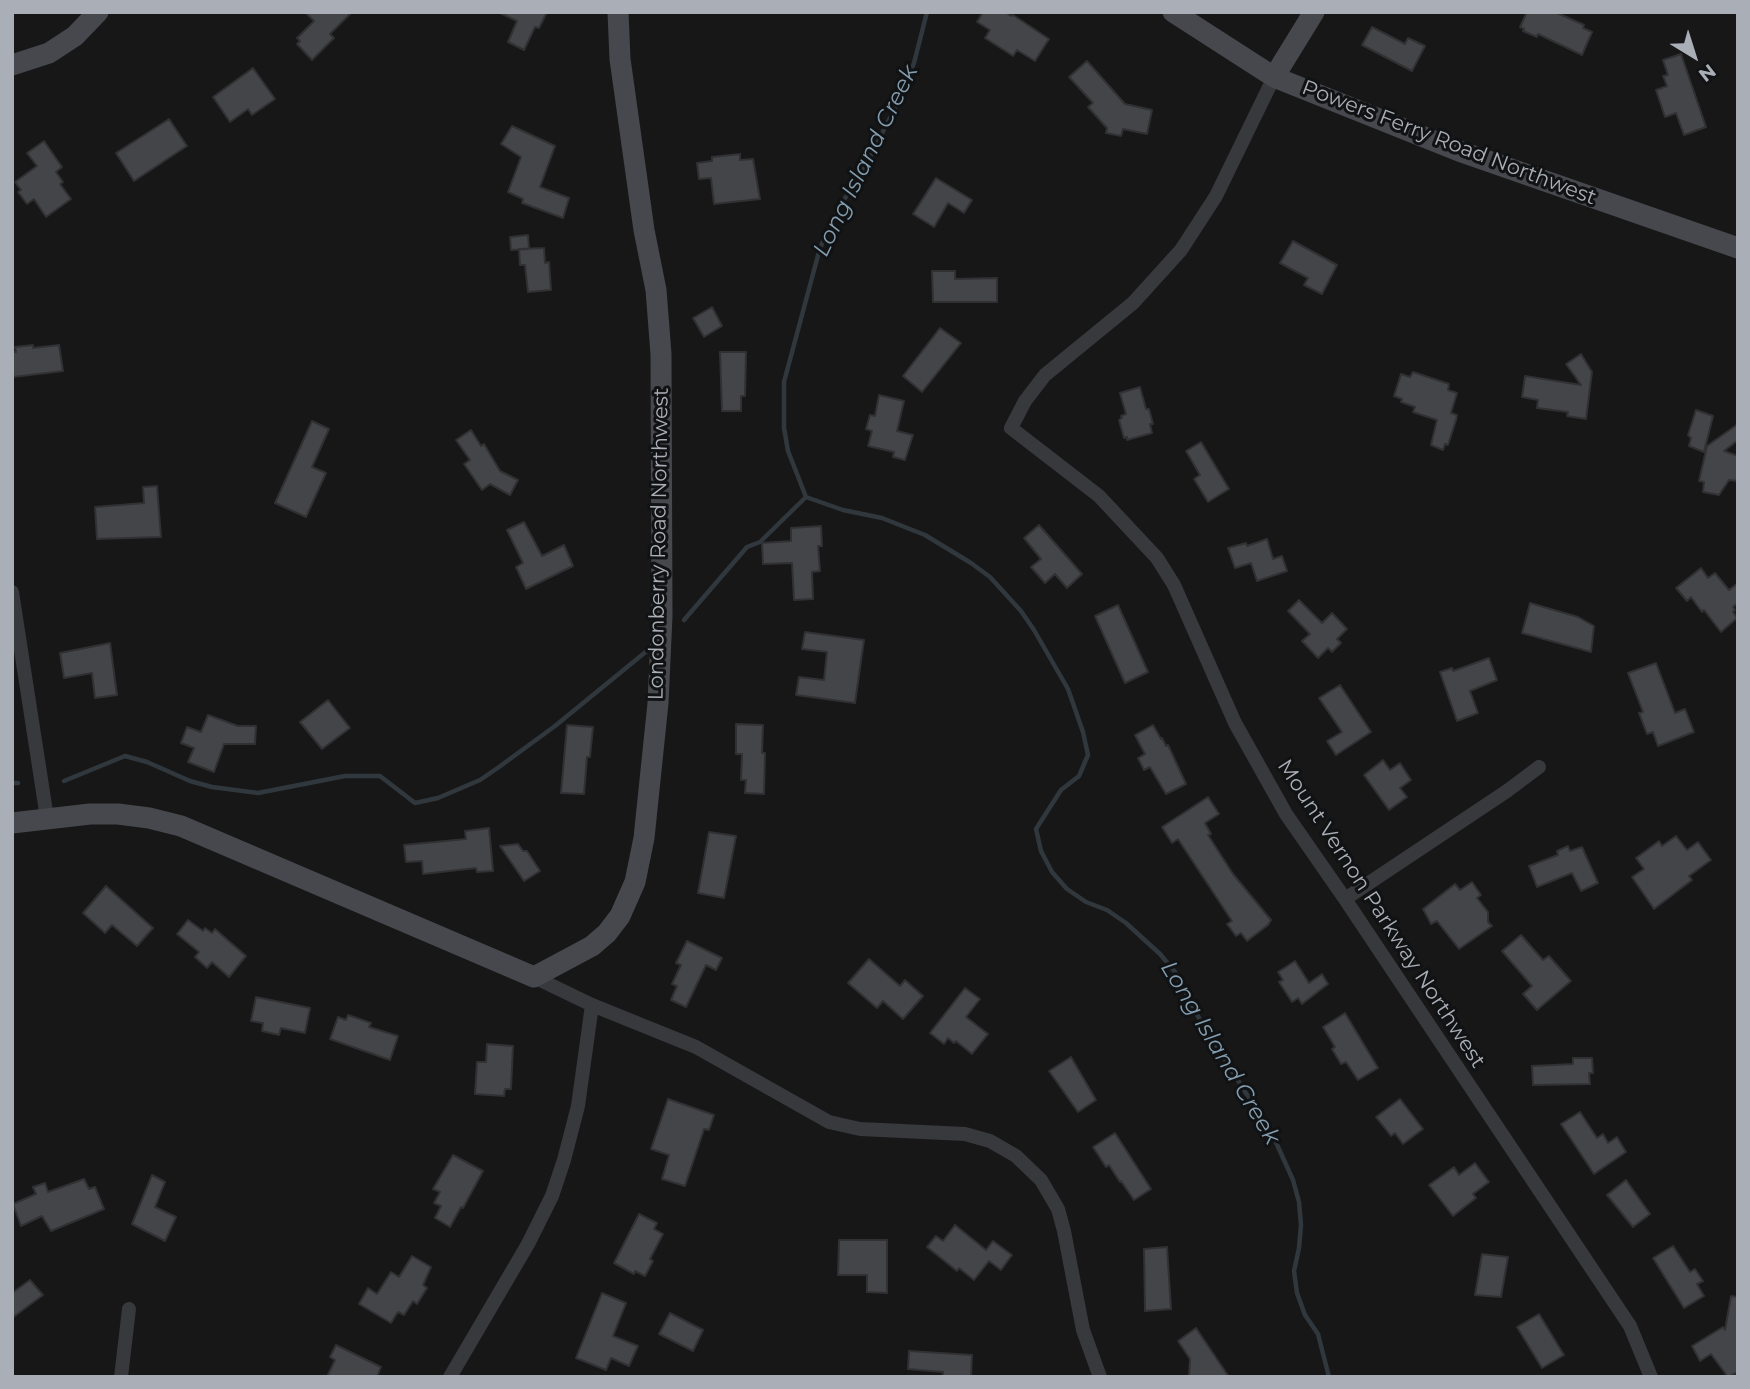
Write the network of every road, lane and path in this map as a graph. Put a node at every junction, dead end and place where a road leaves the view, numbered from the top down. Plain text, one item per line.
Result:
1 (98, 12) edge
2 (618, 12) edge
3 (1173, 12) edge
4 (1314, 12) edge
5 (12, 65) edge
6 (1273, 77) junction
7 (1738, 248) edge
8 (12, 592) edge
9 (1539, 767) dead end
10 (47, 818) junction
11 (12, 823) edge
12 (1345, 899) junction
13 (534, 977) junction
14 (592, 1005) junction
15 (129, 1309) dead end
16 (121, 1377) edge
17 (450, 1377) edge
18 (1100, 1377) edge
19 (1651, 1377) edge

1 - 5 street
2 - 13 street, Londonberry Road Northwest
3 - 6 street, Powers Ferry Road Northwest
4 - 6 street
6 - 7 street, Powers Ferry Road Northwest
6 - 12 street, Mount Vernon Parkway Northwest
8 - 10 street
9 - 12 street
10 - 11 street
10 - 13 street
12 - 19 street, Mount Vernon Parkway Northwest
13 - 14 street
14 - 17 street
14 - 18 street
15 - 16 street

